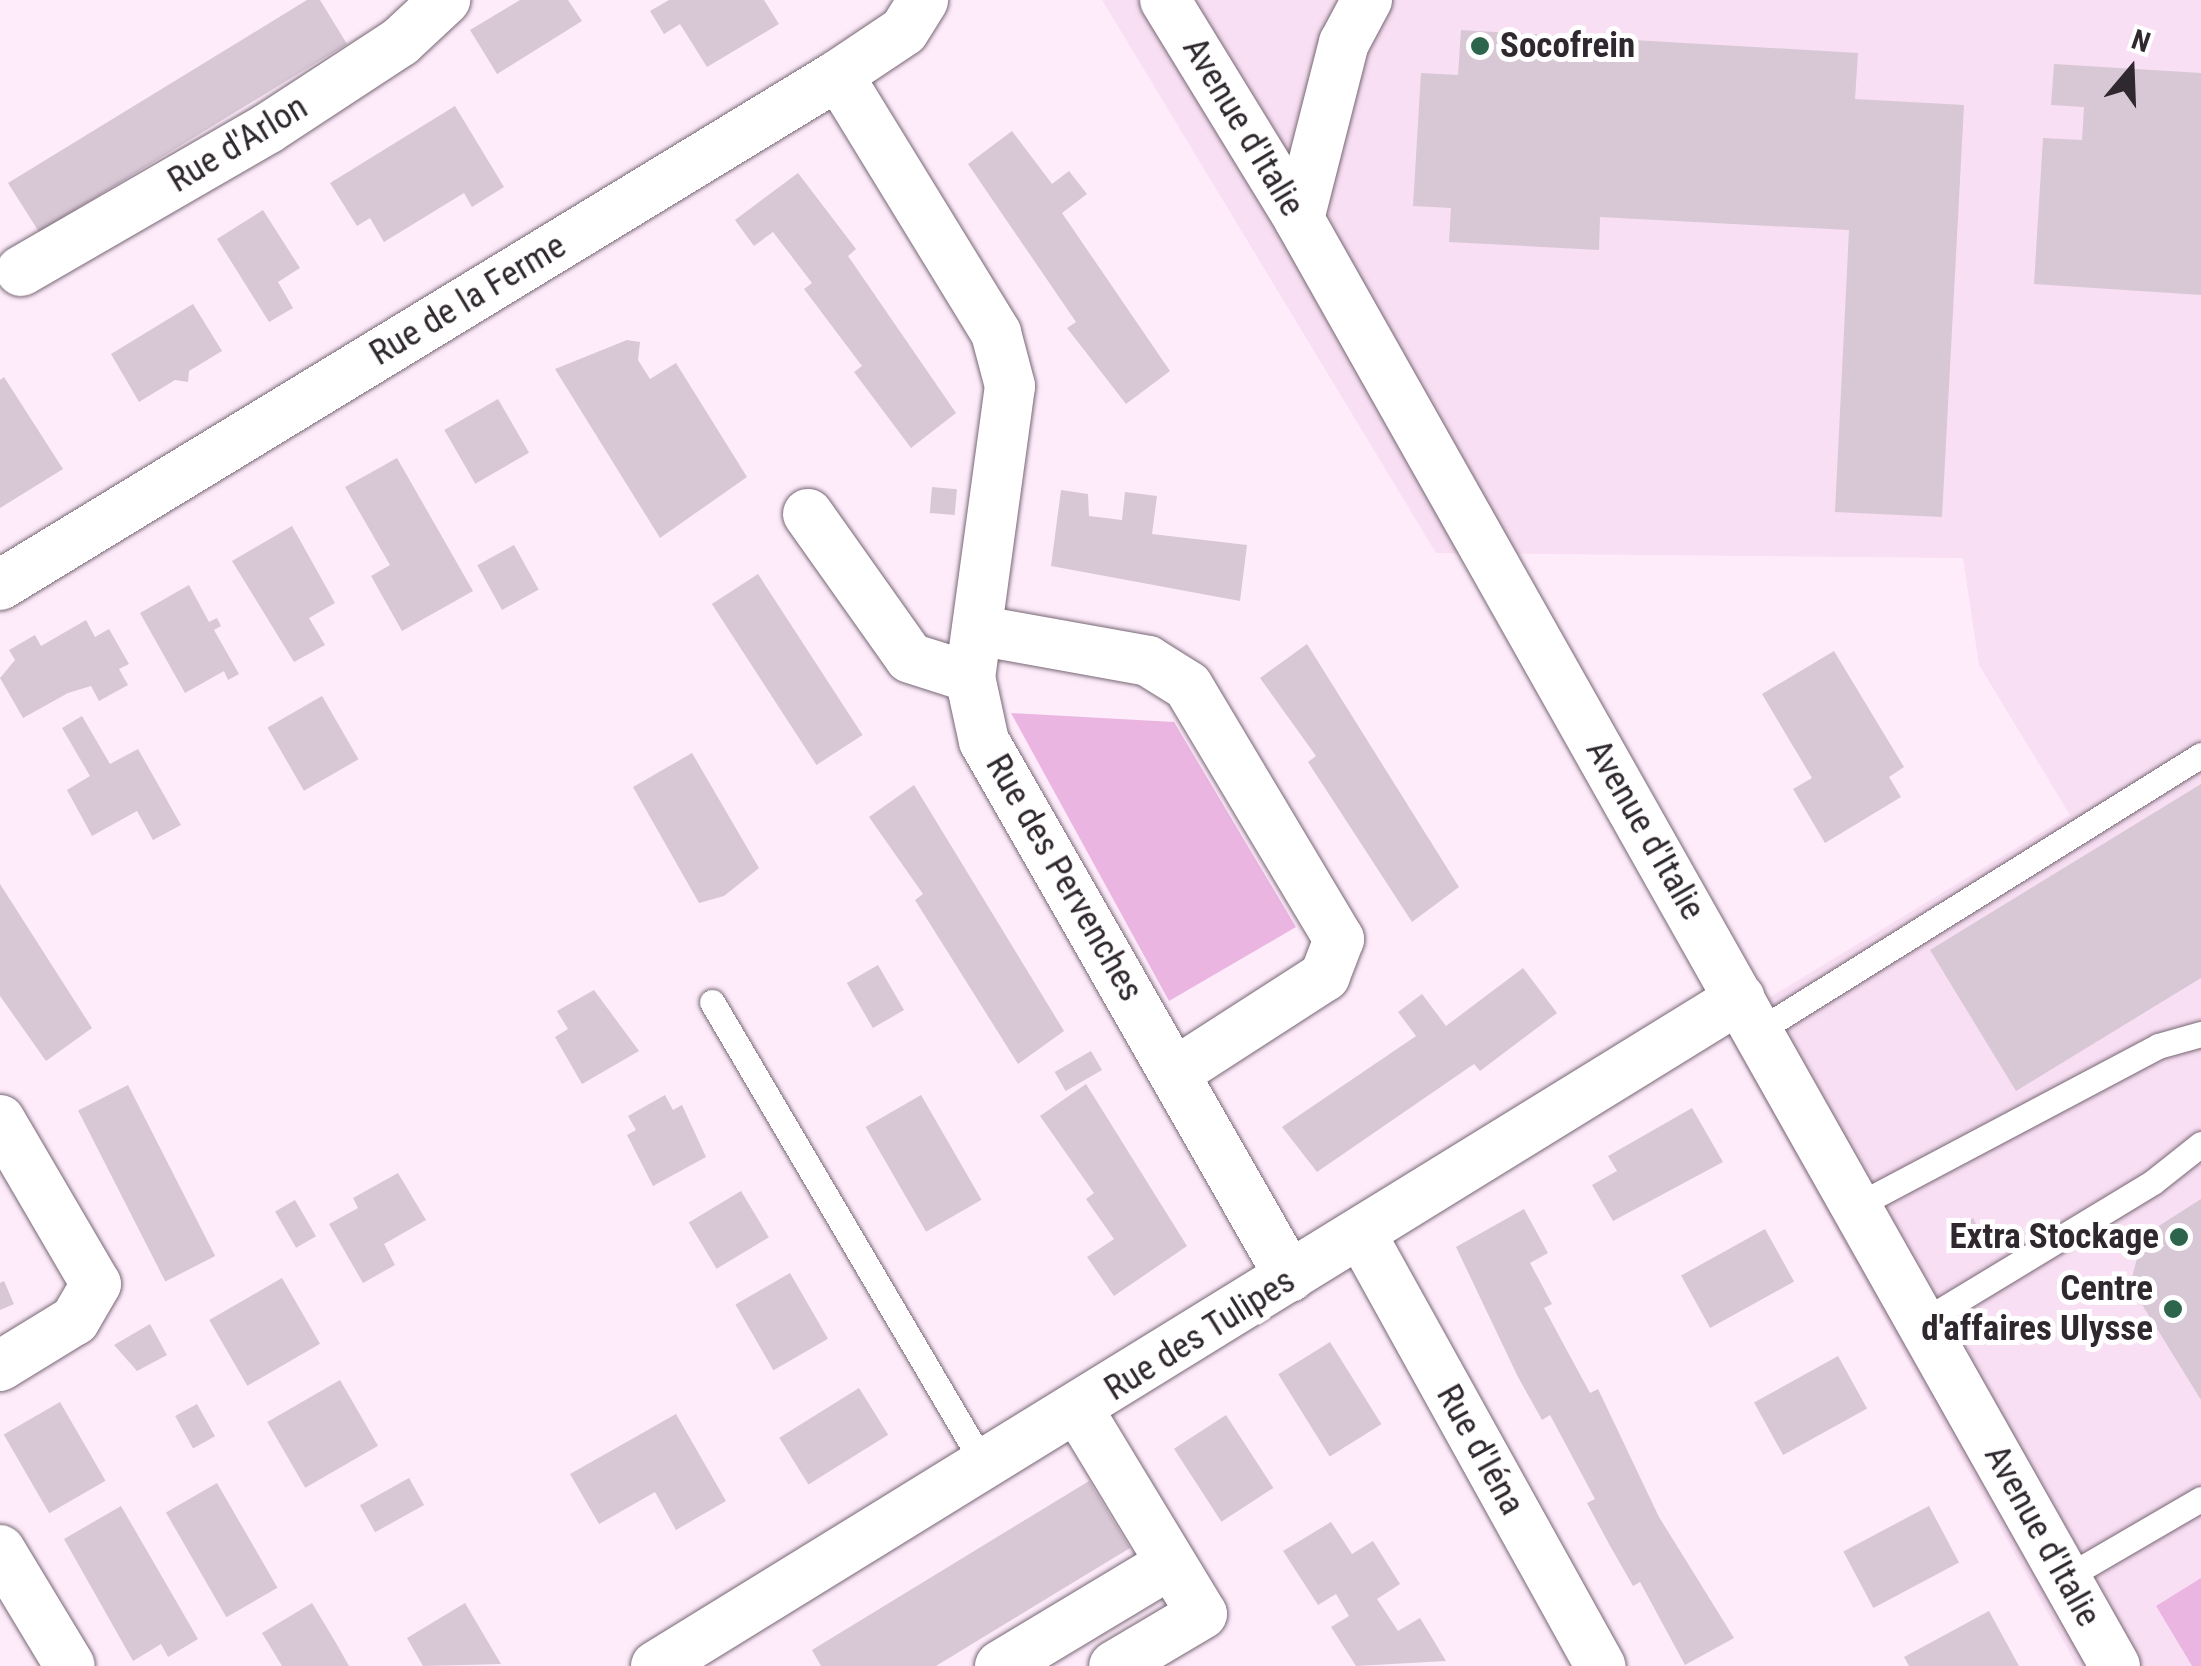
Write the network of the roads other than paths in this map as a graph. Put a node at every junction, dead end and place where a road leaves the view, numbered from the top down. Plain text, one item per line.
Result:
1 (444, 0) edge
2 (923, 0) edge
3 (1166, 0) edge
4 (1366, 0) edge
5 (838, 75) junction
6 (1299, 219) junction
7 (21, 271) dead end
8 (808, 514) dead end
9 (0, 586) edge
10 (976, 654) junction
11 (2201, 755) edge
12 (712, 1002) dead end
13 (1749, 1014) junction
14 (2201, 1034) edge
15 (1176, 1072) junction
16 (0, 1120) edge
17 (2201, 1144) edge
18 (1856, 1206) junction
19 (1361, 1234) junction
20 (1290, 1277) junction
21 (1922, 1322) junction
22 (0, 1366) edge
23 (1080, 1412) junction
24 (986, 1468) junction
25 (2201, 1499) edge
26 (0, 1550) edge
27 (1170, 1564) junction
28 (2066, 1578) junction
29 (70, 1666) edge
30 (656, 1666) edge
31 (1000, 1666) edge
32 (1114, 1666) edge
33 (1600, 1666) edge
34 (2115, 1666) edge

1 - 7 street, Rue d'Arlon
2 - 5 street, Rue de la Ferme
3 - 6 street, Avenue d'Italie
4 - 6 street
5 - 9 street, Rue de la Ferme
5 - 10 street, Rue des Pervenches
6 - 13 street, Avenue d'Italie
8 - 10 street
10 - 15 street, Rue des Pervenches
10 - 15 street
11 - 13 lane
12 - 24 lane
13 - 18 street, Avenue d'Italie
13 - 19 street, Rue des Tulipes
14 - 18 lane
15 - 20 street, Rue des Pervenches
16 - 22 street
17 - 21 lane
18 - 21 street, Avenue d'Italie
19 - 20 street, Rue des Tulipes
19 - 33 street, Rue d'Iéna
20 - 23 street, Rue des Tulipes
21 - 28 street, Avenue d'Italie
23 - 24 street, Rue des Tulipes
23 - 27 street
24 - 30 street, Rue des Tulipes
25 - 28 lane
26 - 29 street
27 - 31 street
27 - 32 street
28 - 34 street, Avenue d'Italie

